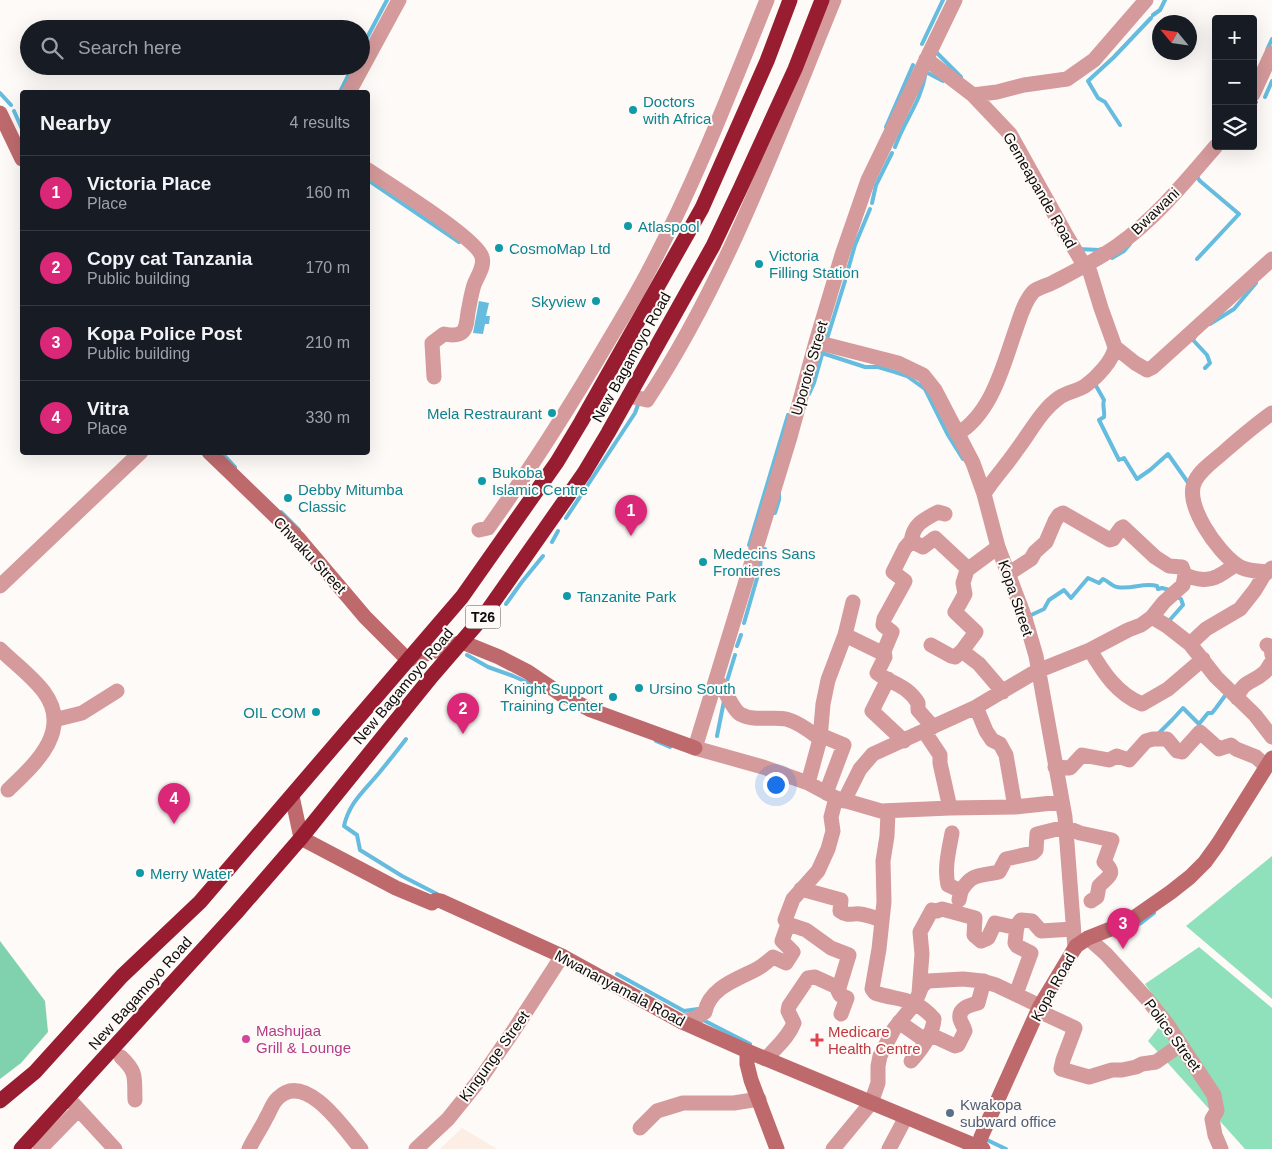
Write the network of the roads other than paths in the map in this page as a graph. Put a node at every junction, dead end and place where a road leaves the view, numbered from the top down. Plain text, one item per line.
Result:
1 (399, 0) edge
2 (767, 0) edge
3 (790, 0) edge
4 (822, 0) edge
5 (834, 0) edge
6 (955, 0) edge
7 (1146, 0) edge
8 (1272, 53) edge
9 (370, 54) edge
10 (926, 58) junction
11 (359, 75) edge
12 (1257, 85) edge
13 (351, 90) edge
14 (972, 95) junction
15 (0, 113) edge
16 (1212, 150) edge
17 (20, 156) edge
18 (370, 171) edge
19 (713, 246) junction
20 (727, 253) junction
21 (1272, 259) edge
22 (1084, 265) junction
23 (816, 342) junction
24 (1115, 347) junction
25 (434, 377) dead end
26 (629, 396) junction
27 (1272, 413) edge
28 (957, 434) junction
29 (138, 455) edge
30 (212, 455) edge
31 (984, 494) junction
32 (945, 514) dead end
33 (479, 530) dead end
34 (911, 541) junction
35 (998, 547) junction
36 (1236, 565) junction
37 (967, 570) junction
38 (1269, 570) edge
39 (1008, 574) junction
40 (1185, 576) junction
41 (0, 586) edge
42 (854, 602) dead end
43 (1152, 617) junction
44 (844, 635) junction
45 (462, 642) junction
46 (1190, 644) junction
47 (931, 645) dead end
48 (0, 649) edge
49 (1090, 650) junction
50 (962, 651) junction
51 (884, 654) junction
52 (1203, 659) junction
53 (408, 660) junction
54 (1272, 662) edge
55 (1038, 671) junction
56 (716, 679) junction
57 (888, 679) junction
58 (117, 691) dead end
59 (1003, 692) junction
60 (1237, 698) junction
61 (976, 707) junction
62 (54, 720) junction
63 (928, 729) junction
64 (820, 737) junction
65 (1272, 737) edge
66 (904, 741) junction
67 (695, 748) junction
68 (1269, 762) edge
69 (1055, 767) junction
70 (808, 783) junction
71 (8, 790) dead end
72 (292, 796) junction
73 (835, 797) junction
74 (1062, 802) junction
75 (1015, 807) junction
76 (950, 808) junction
77 (888, 812) junction
78 (1066, 827) junction
79 (952, 833) dead end
80 (301, 838) junction
81 (801, 889) junction
82 (961, 891) junction
83 (1091, 901) dead end
84 (956, 914) junction
85 (882, 920) junction
86 (788, 924) junction
87 (1017, 928) junction
88 (1073, 929) junction
89 (1088, 938) junction
90 (1075, 948) junction
91 (562, 956) junction
92 (786, 964) junction
93 (806, 981) junction
94 (984, 982) junction
95 (839, 988) junction
96 (1016, 994) junction
97 (917, 999) junction
98 (1040, 1006) junction
99 (841, 1014) dead end
100 (682, 1022) junction
101 (899, 1022) junction
102 (928, 1038) junction
103 (1180, 1044) junction
104 (747, 1051) junction
105 (121, 1057) dead end
106 (766, 1059) junction
107 (911, 1061) dead end
108 (68, 1098) junction
109 (759, 1099) junction
110 (135, 1100) dead end
111 (0, 1101) edge
112 (871, 1103) junction
113 (78, 1110) junction
114 (906, 1117) junction
115 (640, 1128) dead end
116 (980, 1148) edge
117 (21, 1149) edge
118 (40, 1149) edge
119 (115, 1149) edge
120 (249, 1149) edge
121 (361, 1149) edge
122 (416, 1149) edge
123 (777, 1149) edge
124 (833, 1149) edge
125 (890, 1149) edge
126 (1220, 1149) edge

1 - 9 street
2 - 33 street
3 - 53 highway, New Bagamoyo Road / T26
4 - 19 highway, New Bagamoyo Road / T26
5 - 20 street
6 - 10 street, Uporoto Street
7 - 14 street
8 - 12 street
10 - 14 street, Gemeapande Road
10 - 23 street, Uporoto Street
11 - 13 street
14 - 22 street, Gemeapande Road
15 - 17 street
16 - 22 street, Bwawani
18 - 25 street
19 - 20 street
19 - 26 highway, New Bagamoyo Road / T26
20 - 26 street
21 - 24 street
22 - 24 street, Gemeapande Road
22 - 28 street, Bwawani
23 - 28 street, Kopa Street
23 - 56 street, Uporoto Street
24 - 31 street
26 - 45 highway, New Bagamoyo Road / T26
27 - 36 street
28 - 31 street, Kopa Street
29 - 41 street
30 - 53 street, Chwaku Street
31 - 35 street, Kopa Street
32 - 34 street
34 - 37 street
34 - 51 street
35 - 37 street
35 - 39 street, Kopa Street
36 - 38 street
36 - 40 street
37 - 50 street
38 - 46 street
39 - 40 street
39 - 55 street, Kopa Street
40 - 43 street
42 - 44 street
43 - 46 street
43 - 49 street
44 - 51 street
44 - 64 street
45 - 53 street
45 - 67 street
45 - 80 highway, New Bagamoyo Road / T26
46 - 52 street
47 - 50 street
48 - 62 street
49 - 52 street
49 - 55 street
50 - 59 street
51 - 57 street
52 - 60 street
53 - 72 highway, New Bagamoyo Road / T26
54 - 60 street
55 - 59 street
55 - 69 street, Kopa Street
56 - 64 street
56 - 67 street, Uporoto Street
57 - 63 street
57 - 66 street
58 - 62 street
59 - 61 street
60 - 65 street
61 - 63 street
61 - 75 street
62 - 71 street
63 - 66 street
63 - 76 street
64 - 70 street
64 - 73 street
66 - 73 street
67 - 70 street
68 - 69 street
68 - 89 street, Kopa Road
69 - 74 street, Kopa Street
70 - 73 street
72 - 80 street
72 - 111 highway, New Bagamoyo Road / T26
73 - 77 street
73 - 81 street
74 - 75 street
74 - 78 street, Kopa Street
75 - 76 street
76 - 77 street
77 - 85 street
78 - 82 street
78 - 83 street
78 - 88 street, Kopa Street
79 - 82 street
80 - 91 street, Mwananyamala Road
80 - 108 highway, New Bagamoyo Road / T26
81 - 85 street
81 - 86 street
82 - 84 street
84 - 87 street
84 - 97 street
85 - 97 street
86 - 92 street
86 - 95 street
87 - 88 street
87 - 96 street
88 - 90 street, Kopa Street
89 - 90 street, Kopa Road
89 - 103 street, Police Street
90 - 98 street, Kopa Road
91 - 100 street, Mwananyamala Road
91 - 122 street, Kingunge Street
92 - 93 street
92 - 100 street
93 - 95 street
93 - 106 street
94 - 96 street
94 - 97 street
94 - 102 street
95 - 99 street
96 - 98 street
97 - 101 street
97 - 102 street
98 - 103 street
98 - 116 street, Kopa Road
100 - 104 street, Mwananyamala Road
101 - 102 street
101 - 112 street
102 - 107 street
103 - 126 street, Police Street
104 - 106 street, Mwananyamala Road
104 - 109 street
105 - 110 street
106 - 112 street, Mwananyamala Road
108 - 113 street
108 - 117 highway, New Bagamoyo Road / T26
109 - 115 street
109 - 123 street
112 - 114 street, Mwananyamala Road
112 - 124 street
113 - 118 street
113 - 119 street
114 - 116 street, Mwananyamala Road
114 - 125 street
120 - 121 street

